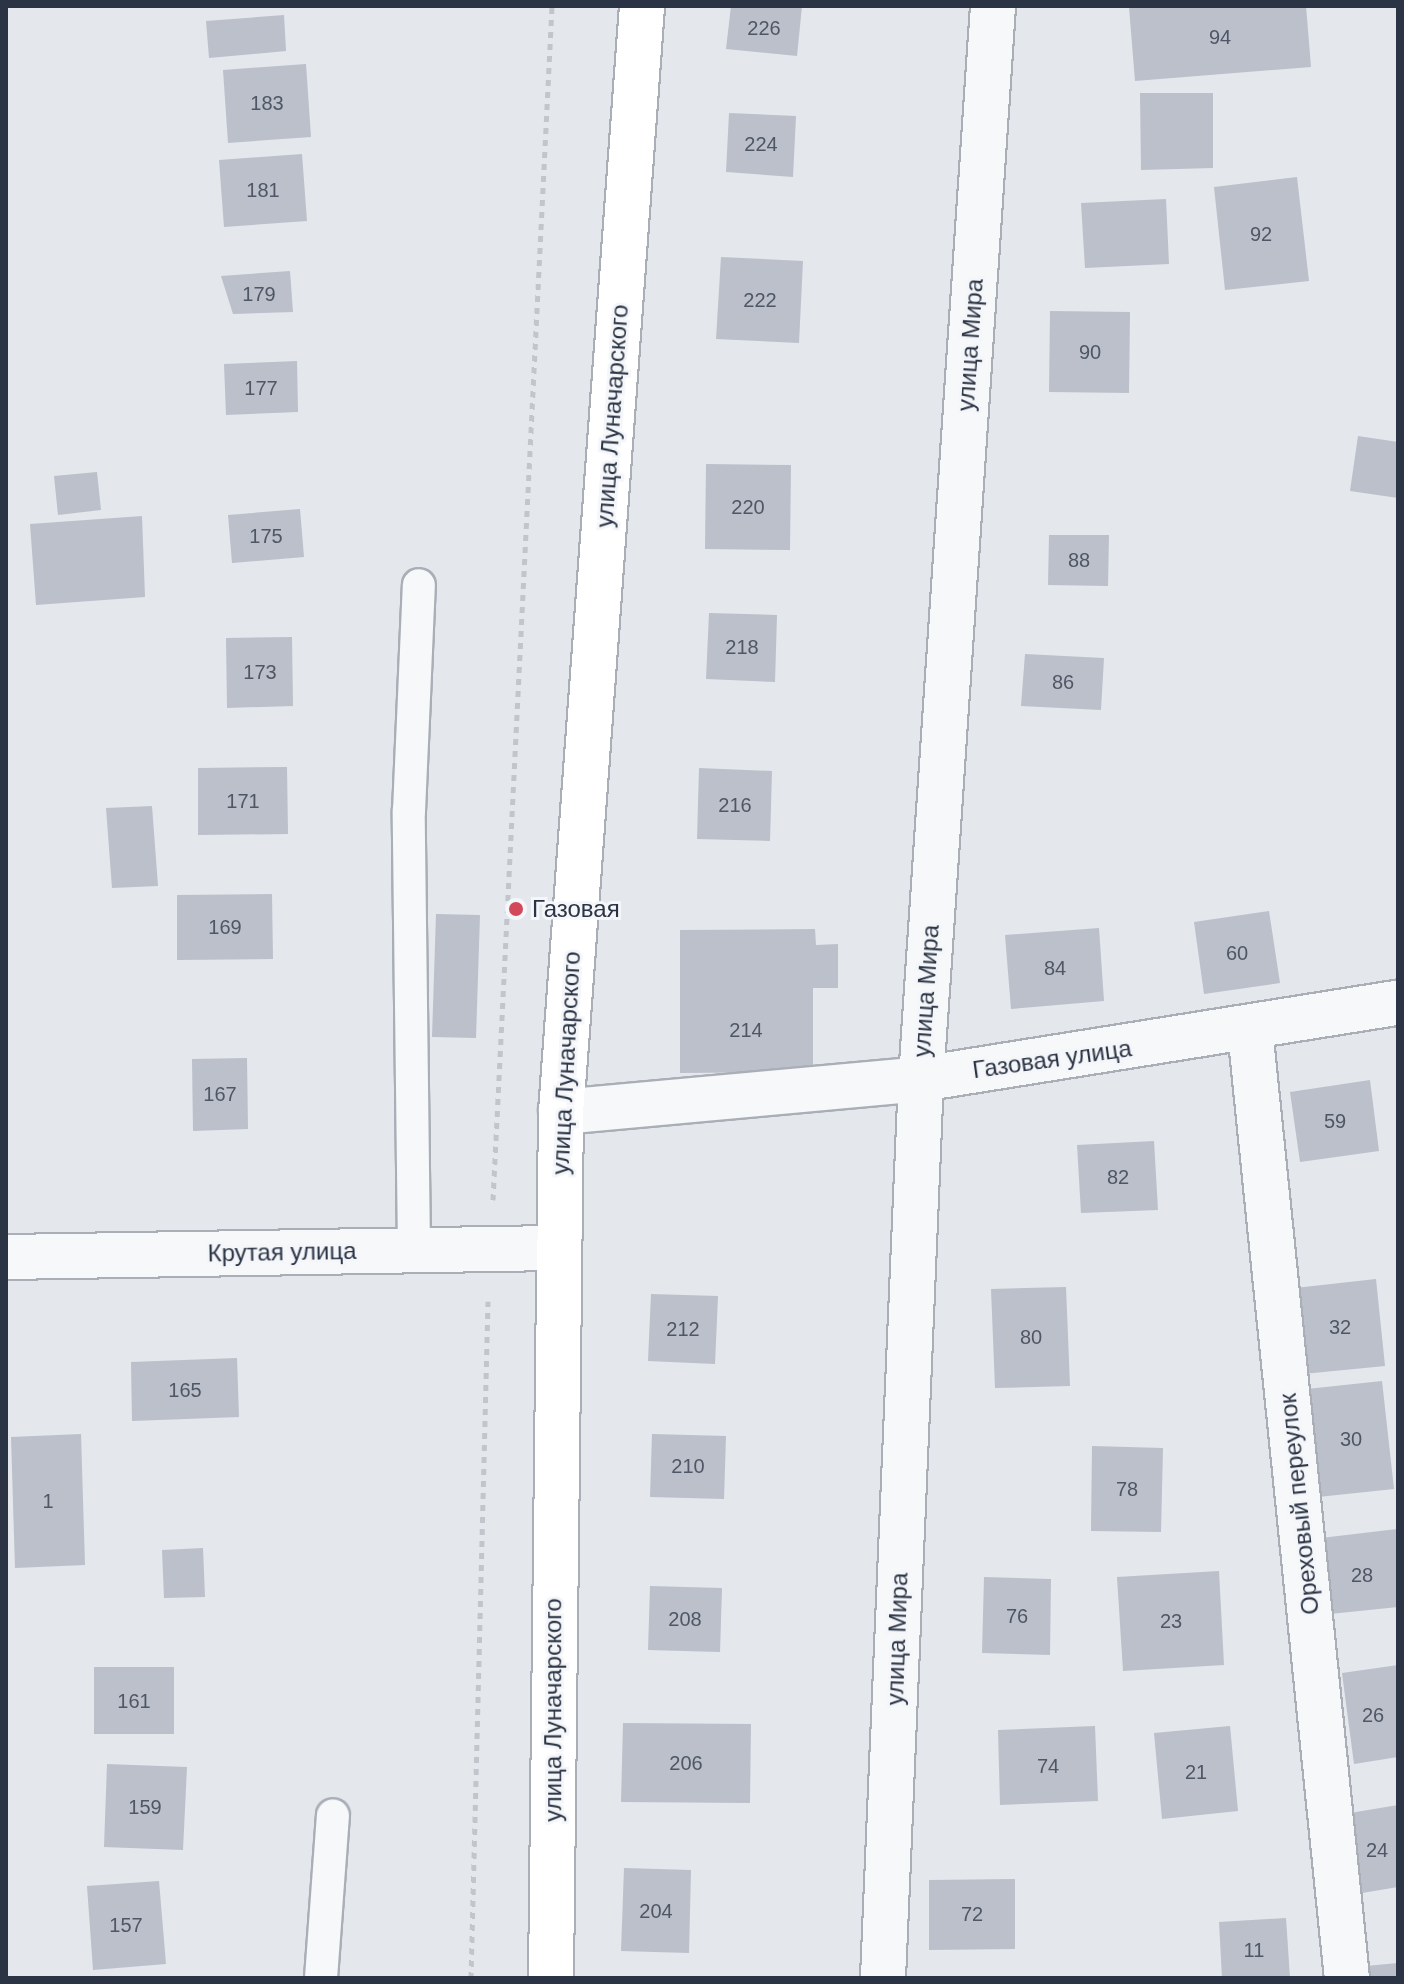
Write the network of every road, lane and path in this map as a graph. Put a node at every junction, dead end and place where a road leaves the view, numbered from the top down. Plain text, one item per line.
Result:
1 (552, 6) edge
2 (642, 6) edge
3 (993, 6) edge
4 (419, 585) dead end
5 (1398, 1003) edge
6 (1250, 1030) junction
7 (921, 1079) junction
8 (561, 1112) junction
9 (557, 1248) junction
10 (491, 1249) junction
11 (414, 1250) junction
12 (6, 1257) edge
13 (333, 1815) dead end
14 (321, 1978) edge
15 (471, 1978) edge
16 (551, 1978) edge
17 (883, 1978) edge
18 (1347, 1978) edge

1 - 10 path
2 - 8 main road, улица Луначарского
3 - 7 street, улица Мира
4 - 11 lane
5 - 6 street, Газовая улица
6 - 7 street, Газовая улица
6 - 18 street, Ореховый переулок
7 - 8 street, Газовая улица
7 - 17 street, улица Мира
8 - 9 main road, улица Луначарского
9 - 10 street, Крутая улица
9 - 16 main road, улица Луначарского
10 - 11 street, Крутая улица
10 - 15 path
11 - 12 street, Крутая улица
13 - 14 lane

